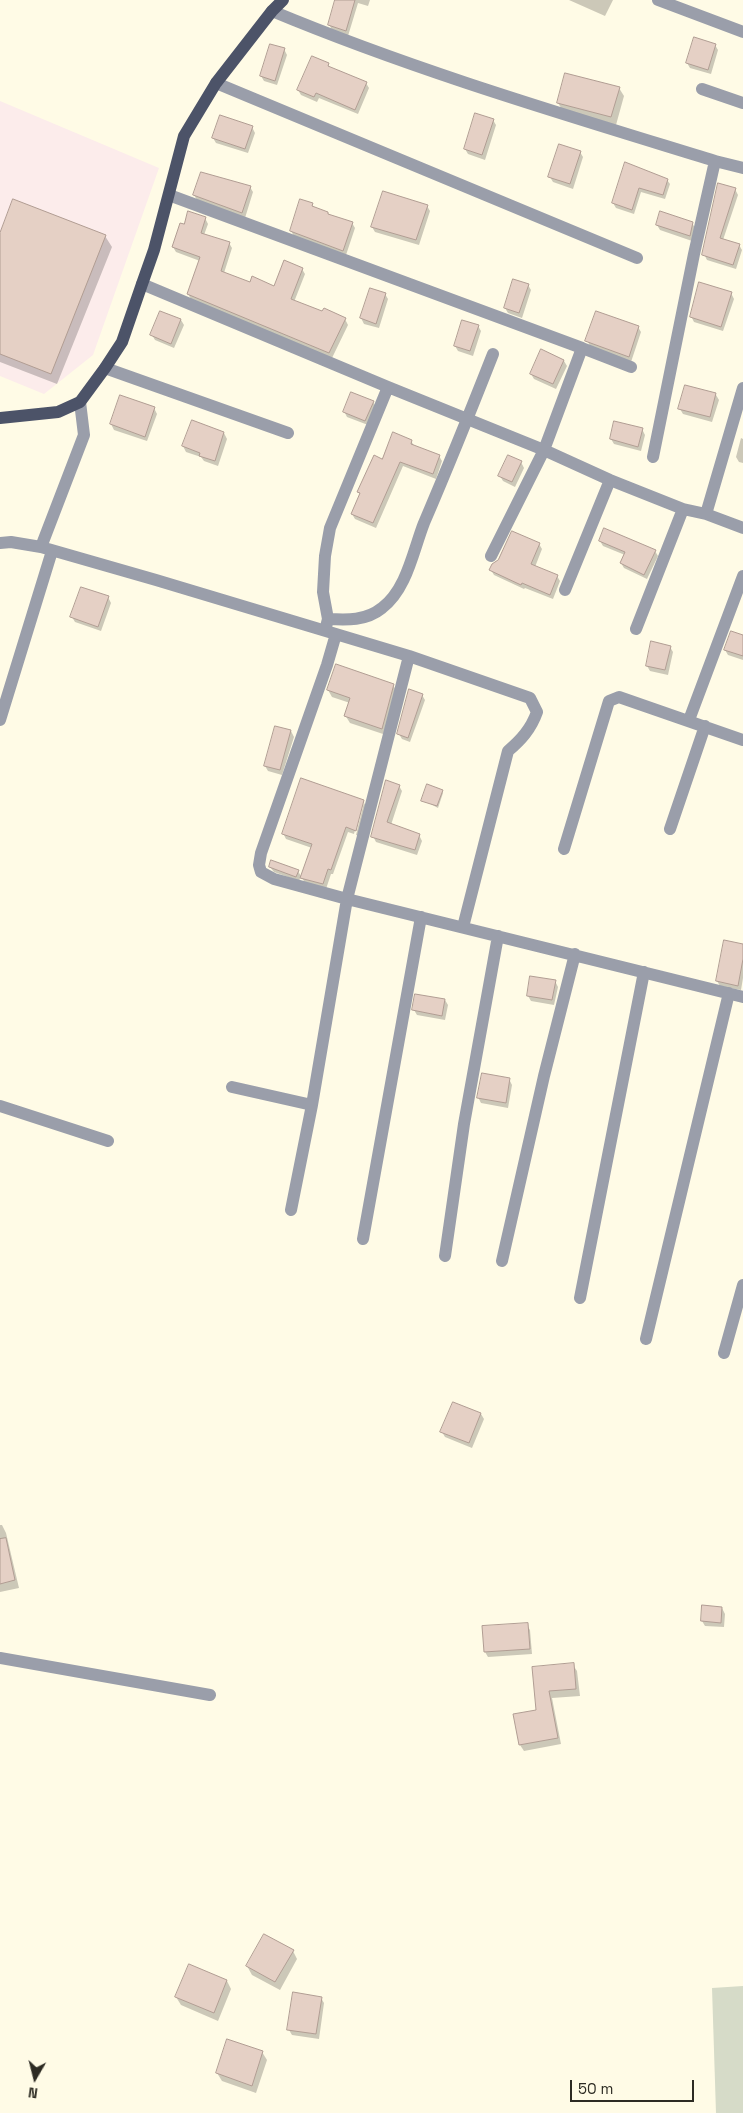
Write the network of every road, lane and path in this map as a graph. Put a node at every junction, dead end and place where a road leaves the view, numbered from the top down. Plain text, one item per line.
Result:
1 (283, 0) edge
2 (658, 0) edge
3 (272, 10) junction
4 (743, 32) edge
5 (216, 84) junction
6 (702, 90) dead end
7 (743, 103) edge
8 (716, 161) junction
9 (743, 168) edge
10 (169, 195) junction
11 (637, 258) dead end
12 (142, 284) junction
13 (582, 348) junction
14 (493, 354) dead end
15 (631, 367) dead end
16 (105, 368) junction
17 (388, 387) junction
18 (743, 388) edge
19 (80, 402) junction
20 (0, 418) edge
21 (468, 418) junction
22 (288, 433) dead end
23 (544, 450) junction
24 (653, 457) dead end
25 (610, 480) junction
26 (683, 509) junction
27 (706, 514) junction
28 (743, 528) edge
29 (0, 544) edge
30 (46, 549) junction
31 (491, 556) dead end
32 (743, 576) edge
33 (565, 590) dead end
34 (330, 628) junction
35 (636, 629) dead end
36 (408, 656) junction
37 (0, 720) edge
38 (689, 720) junction
39 (705, 726) junction
40 (743, 740) edge
41 (670, 829) dead end
42 (564, 849) dead end
43 (347, 899) junction
44 (421, 917) junction
45 (463, 927) junction
46 (498, 936) junction
47 (575, 954) junction
48 (644, 972) junction
49 (729, 993) junction
50 (743, 997) edge
51 (232, 1087) dead end
52 (312, 1105) junction
53 (0, 1106) edge
54 (108, 1142) dead end
55 (291, 1210) dead end
56 (363, 1239) dead end
57 (445, 1256) dead end
58 (502, 1261) dead end
59 (743, 1285) edge
60 (580, 1298) dead end
61 (646, 1339) dead end
62 (724, 1353) dead end
63 (0, 1658) edge
64 (210, 1695) dead end

1 - 3 main road
2 - 4 street
3 - 5 main road
3 - 8 street
5 - 10 main road
5 - 11 street
6 - 7 street
8 - 9 street
8 - 24 street
10 - 12 main road
10 - 13 street
12 - 16 main road
12 - 17 street
13 - 15 street
13 - 23 street
14 - 21 street
16 - 19 main road
16 - 22 street
17 - 21 street
17 - 34 street
18 - 27 street
19 - 20 main road
19 - 30 street
21 - 23 street
21 - 34 street
23 - 25 street
23 - 31 street
25 - 26 street
25 - 33 street
26 - 27 street
26 - 35 street
27 - 28 street
29 - 30 street
30 - 34 street
30 - 37 street
32 - 38 street
34 - 36 street
34 - 43 street
36 - 43 street
36 - 45 street
38 - 39 street
38 - 42 street
39 - 40 street
39 - 41 street
43 - 44 street
43 - 52 street
44 - 45 street
44 - 56 street
45 - 46 street
46 - 47 street
46 - 57 street
47 - 48 street
47 - 58 street
48 - 49 street
48 - 60 street
49 - 50 street
49 - 61 street
51 - 52 street
52 - 55 street
53 - 54 street
59 - 62 street
63 - 64 street

